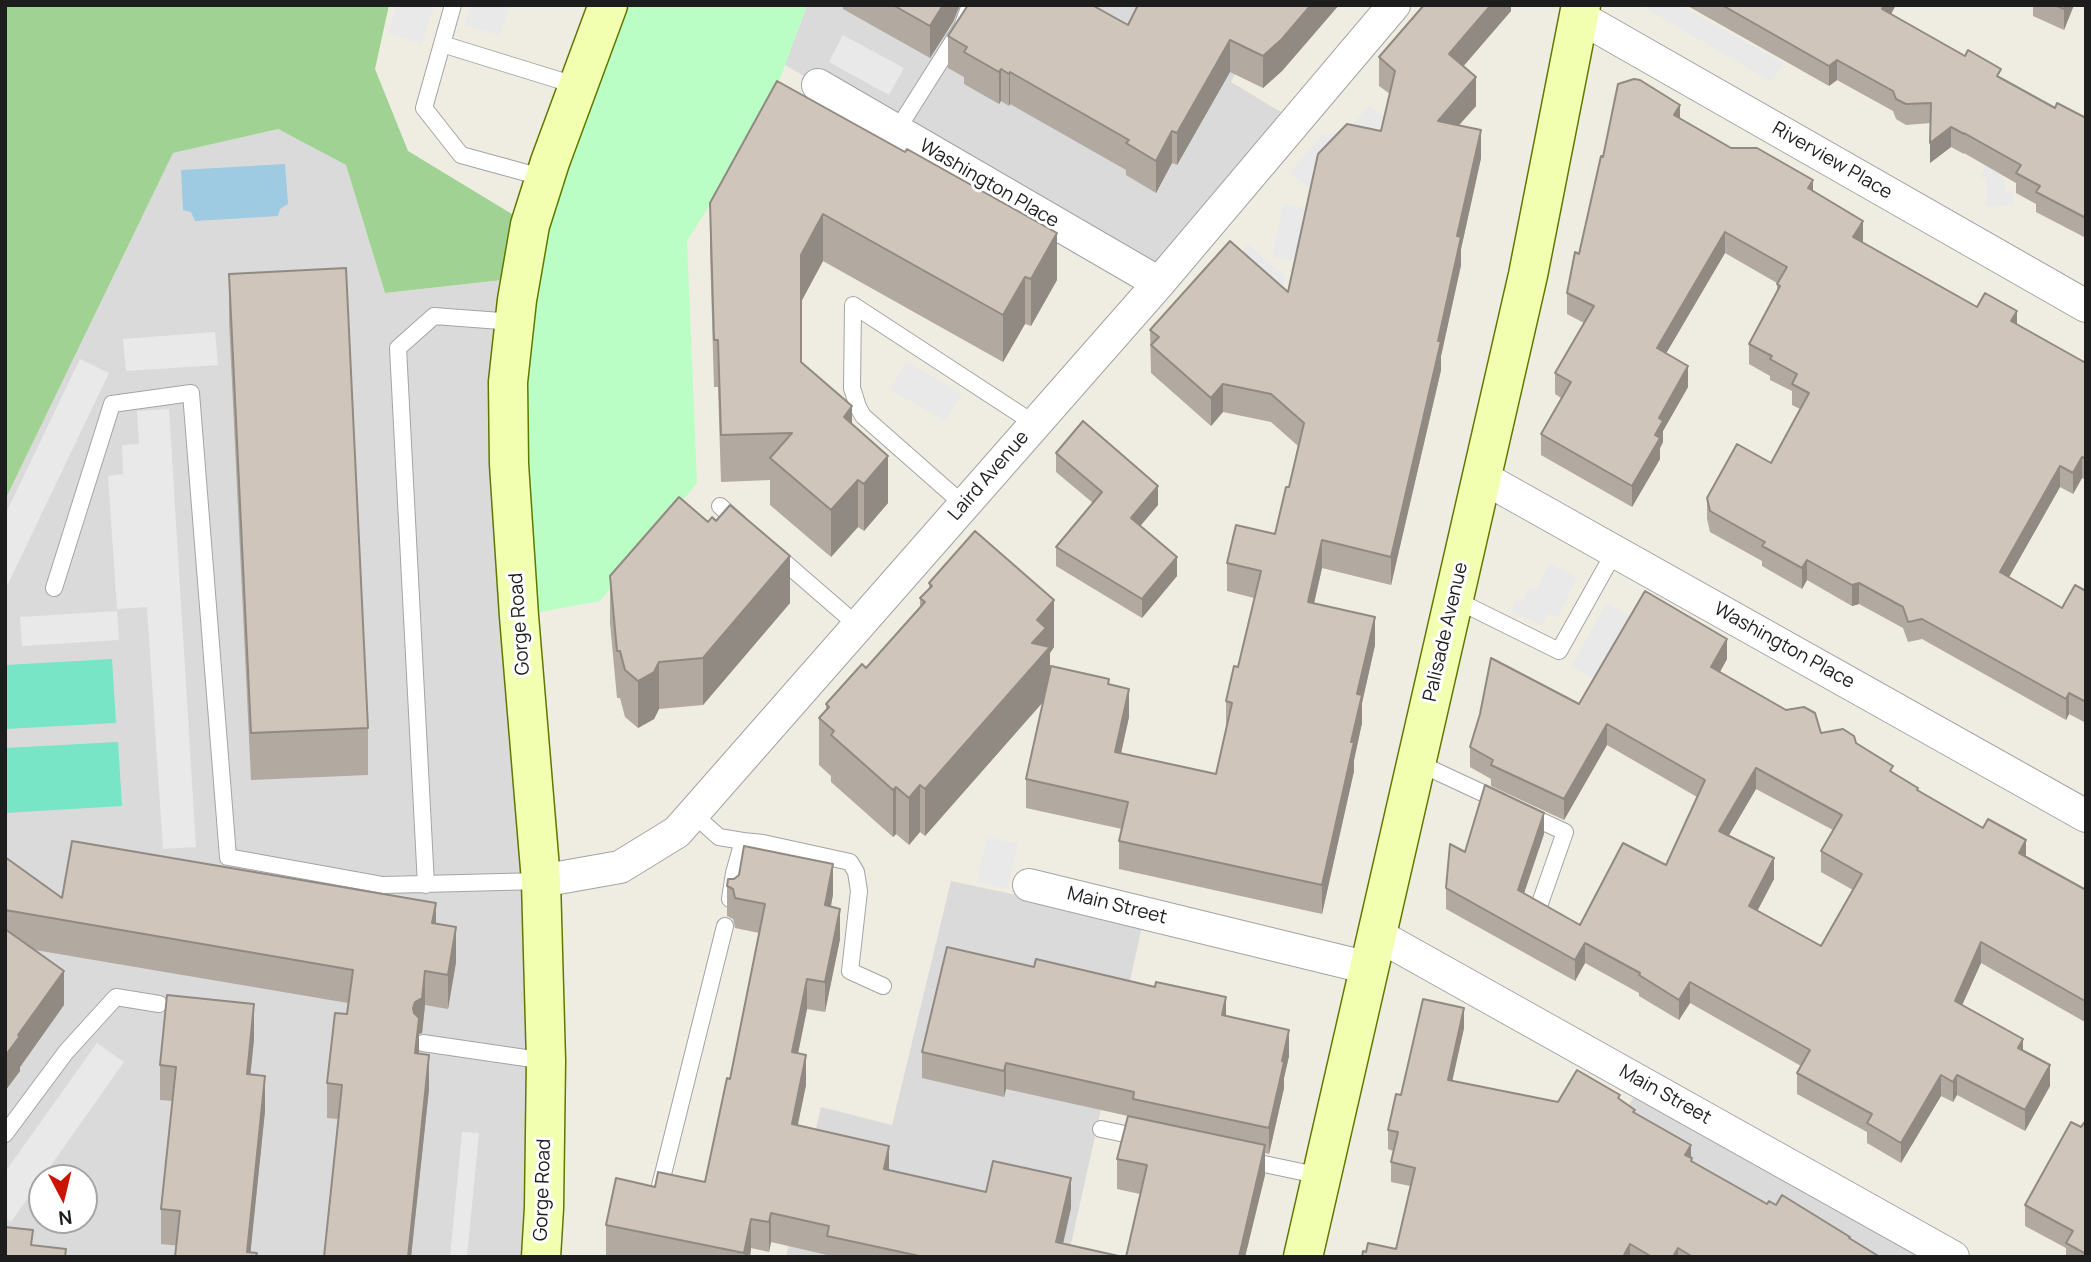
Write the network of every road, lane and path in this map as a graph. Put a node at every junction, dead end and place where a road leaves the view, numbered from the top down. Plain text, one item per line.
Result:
1 (453, 5) edge
2 (608, 5) edge
3 (970, 5) edge
4 (1394, 5) edge
5 (1580, 11) edge
6 (442, 44) junction
7 (818, 85) dead end
8 (578, 86) junction
9 (897, 131) junction
10 (545, 178) junction
11 (1159, 283) junction
12 (2086, 306) edge
13 (514, 322) junction
14 (1035, 424) junction
15 (1482, 477) junction
16 (964, 505) junction
17 (720, 506) dead end
18 (1615, 551) junction
19 (54, 588) dead end
20 (1454, 599) junction
21 (858, 625) junction
22 (1416, 762) junction
23 (692, 813) junction
24 (2086, 817) edge
25 (743, 841) junction
26 (541, 881) junction
27 (426, 885) junction
28 (1029, 885) dead end
29 (730, 899) edge
30 (1539, 906) edge
31 (725, 926) dead end
32 (1372, 951) junction
33 (883, 986) dead end
34 (159, 1004) dead end
35 (423, 1043) dead end
36 (546, 1061) junction
37 (1101, 1129) dead end
38 (5, 1135) edge
39 (1166, 1143) edge
40 (1230, 1156) edge
41 (1321, 1176) junction
42 (659, 1190) edge
43 (541, 1257) edge
44 (1303, 1257) edge
45 (1953, 1257) edge

1 - 6 lane
2 - 8 main road, Gorge Road
3 - 9 lane
4 - 11 street, Laird Avenue
5 - 12 street, Riverview Place
5 - 15 main road, Palisade Avenue
6 - 8 lane
6 - 10 lane
7 - 9 street, Washington Place
8 - 10 main road, Gorge Road
9 - 11 street, Washington Place
10 - 13 main road, Gorge Road
11 - 14 street, Laird Avenue
13 - 26 main road, Gorge Road
13 - 27 lane
14 - 16 street, Laird Avenue
14 - 16 lane
15 - 18 street, Washington Place
15 - 20 main road, Palisade Avenue
16 - 21 street, Laird Avenue
17 - 21 lane
18 - 20 lane
18 - 24 street, Washington Place
19 - 27 lane
20 - 22 main road, Palisade Avenue
21 - 23 street, Laird Avenue
22 - 30 lane
22 - 32 main road, Palisade Avenue
23 - 25 lane
23 - 26 street, Laird Avenue
25 - 29 lane
25 - 33 lane
26 - 27 lane
26 - 36 main road, Gorge Road
28 - 32 street, Main Street
31 - 42 lane
32 - 41 main road, Palisade Avenue
32 - 45 street, Main Street
34 - 38 lane
35 - 36 lane
36 - 43 main road, Gorge Road
37 - 39 lane
40 - 41 lane
41 - 44 main road, Palisade Avenue

